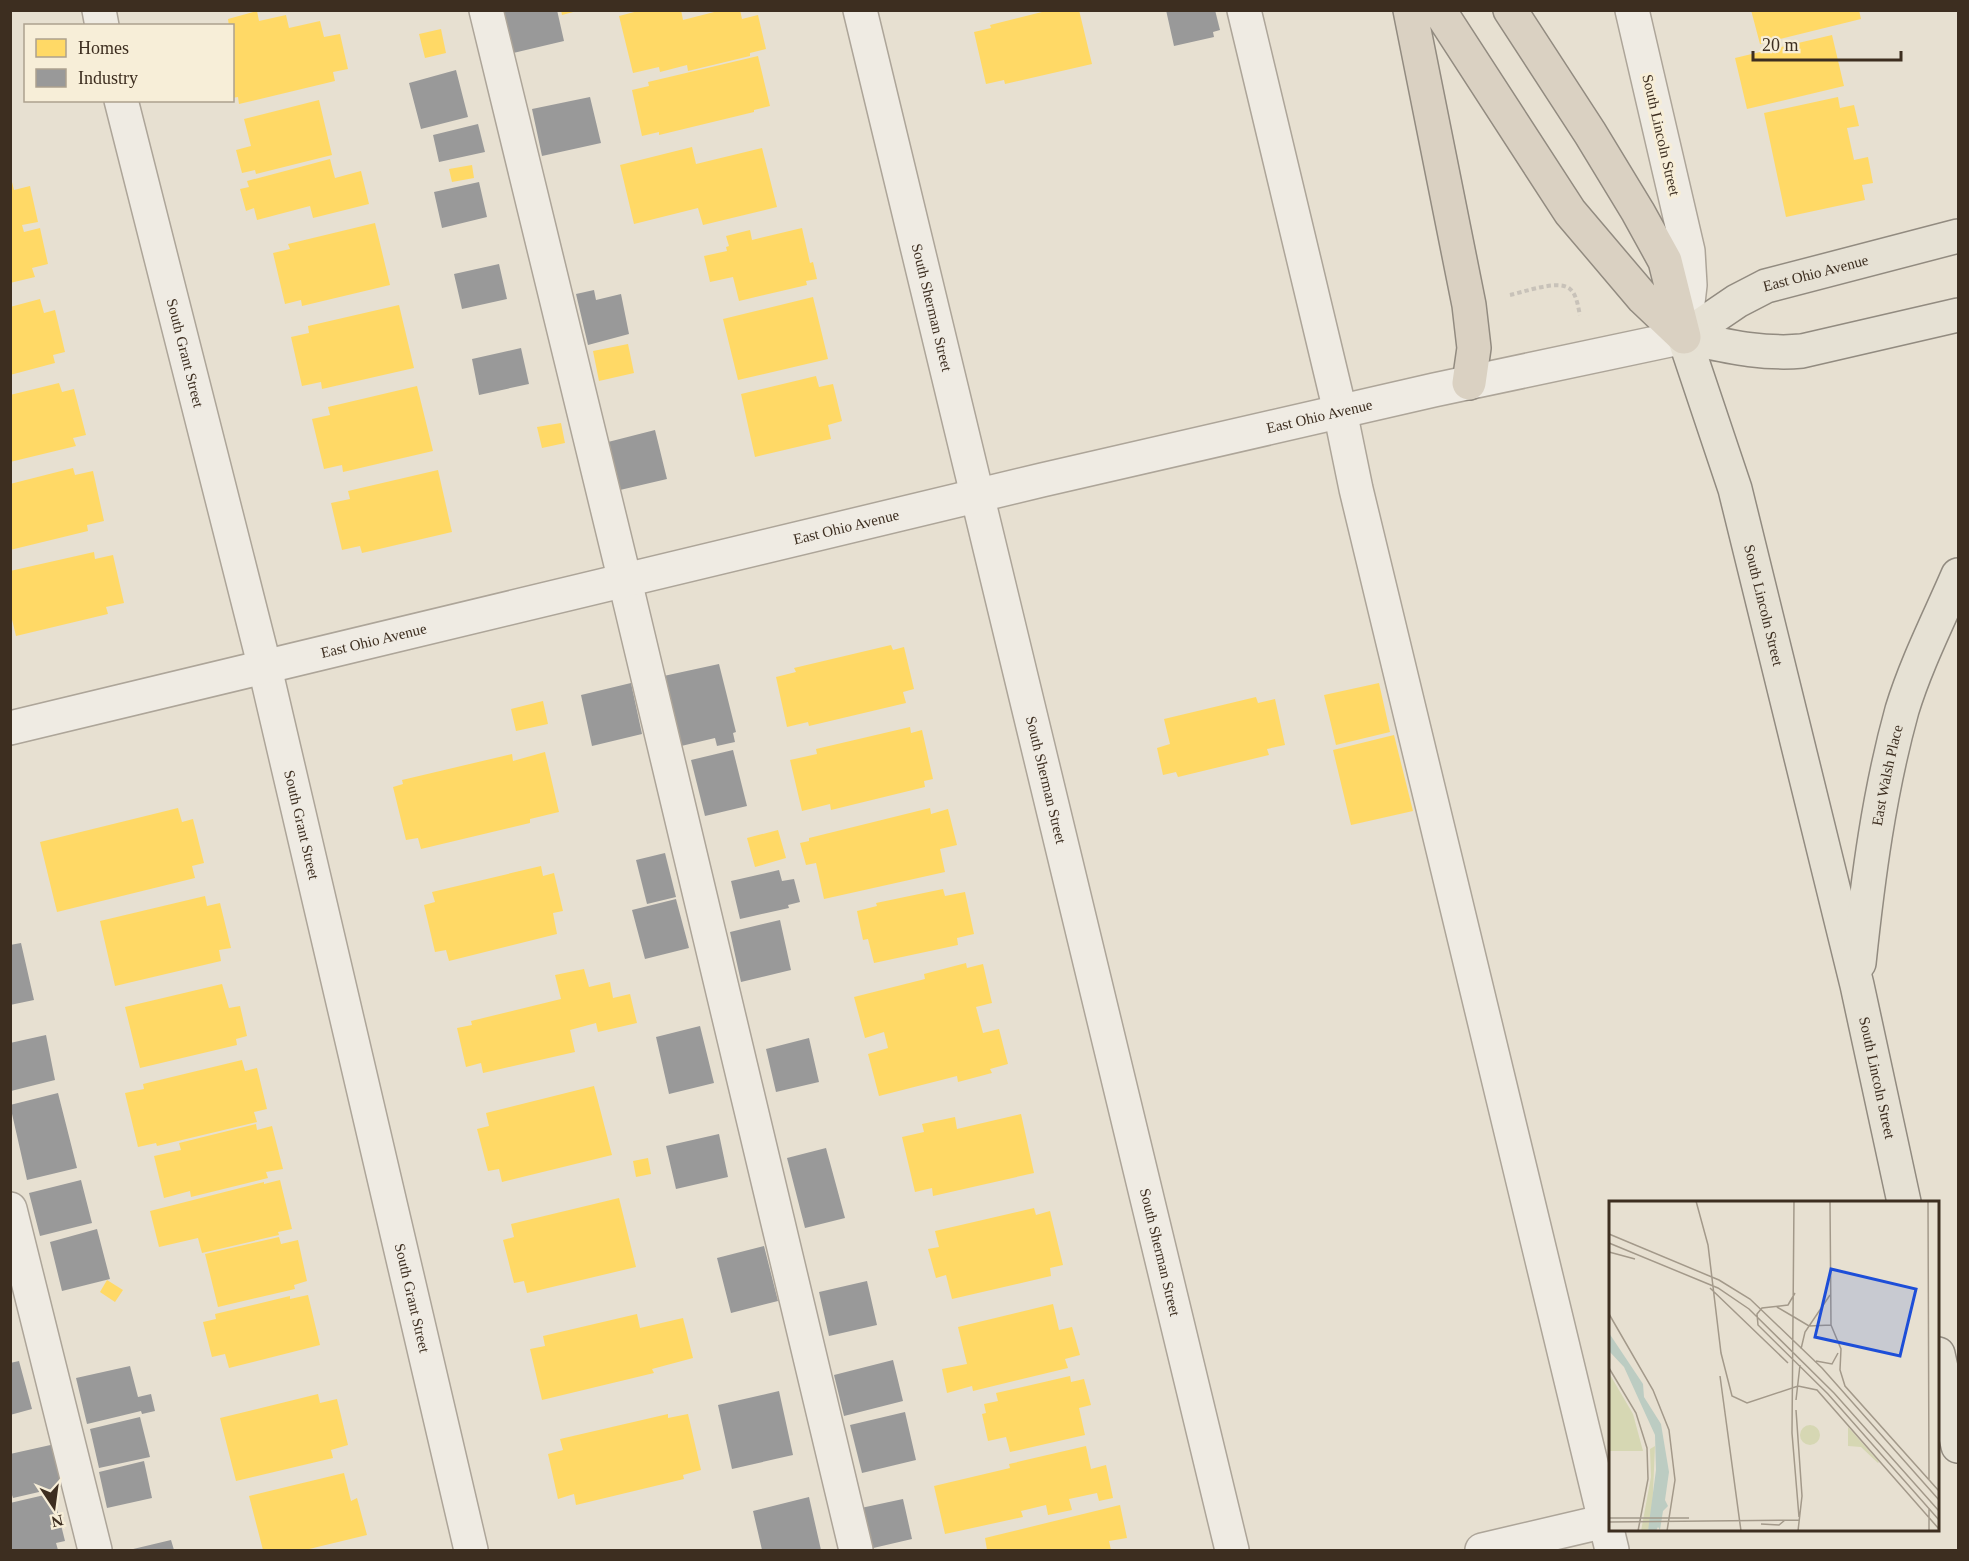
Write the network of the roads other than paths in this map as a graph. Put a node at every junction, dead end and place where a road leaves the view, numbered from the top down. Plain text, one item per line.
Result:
1 (486, 10) edge
2 (860, 10) edge
3 (1244, 10) edge
4 (1410, 10) edge
5 (1439, 10) edge
6 (1510, 10) edge
7 (1632, 10) edge
8 (122, 102) edge
9 (1958, 235) edge
10 (1959, 315) edge
11 (1684, 337) junction
12 (1468, 382) junction
13 (1340, 411) junction
14 (977, 496) junction
15 (1959, 575) edge
16 (625, 581) junction
17 (265, 668) junction
18 (10, 728) edge
19 (1857, 986) junction
20 (1904, 1201) edge
21 (10, 1209) edge
22 (1939, 1360) edge
23 (1953, 1441) edge
24 (1609, 1530) edge
25 (95, 1551) edge
26 (471, 1551) edge
27 (856, 1551) edge
28 (1232, 1551) edge
29 (1482, 1551) edge

1 - 16 street
2 - 14 street, South Sherman Street
3 - 13 street
4 - 12 highway
5 - 11 highway
6 - 11 highway
7 - 11 street, South Lincoln Street
8 - 17 street, South Grant Street
9 - 11 main road, East Ohio Avenue
10 - 11 main road, East Ohio Avenue
11 - 12 street, East Ohio Avenue
11 - 19 main road, South Lincoln Street
12 - 13 street, East Ohio Avenue
13 - 14 street, East Ohio Avenue
13 - 24 street
14 - 16 street, East Ohio Avenue
14 - 28 street, South Sherman Street
15 - 19 main road, East Walsh Place
16 - 17 street, East Ohio Avenue
16 - 27 street
17 - 18 street, East Ohio Avenue
17 - 26 street, South Grant Street
19 - 20 main road, South Lincoln Street
21 - 25 street
22 - 23 main road
24 - 29 street

